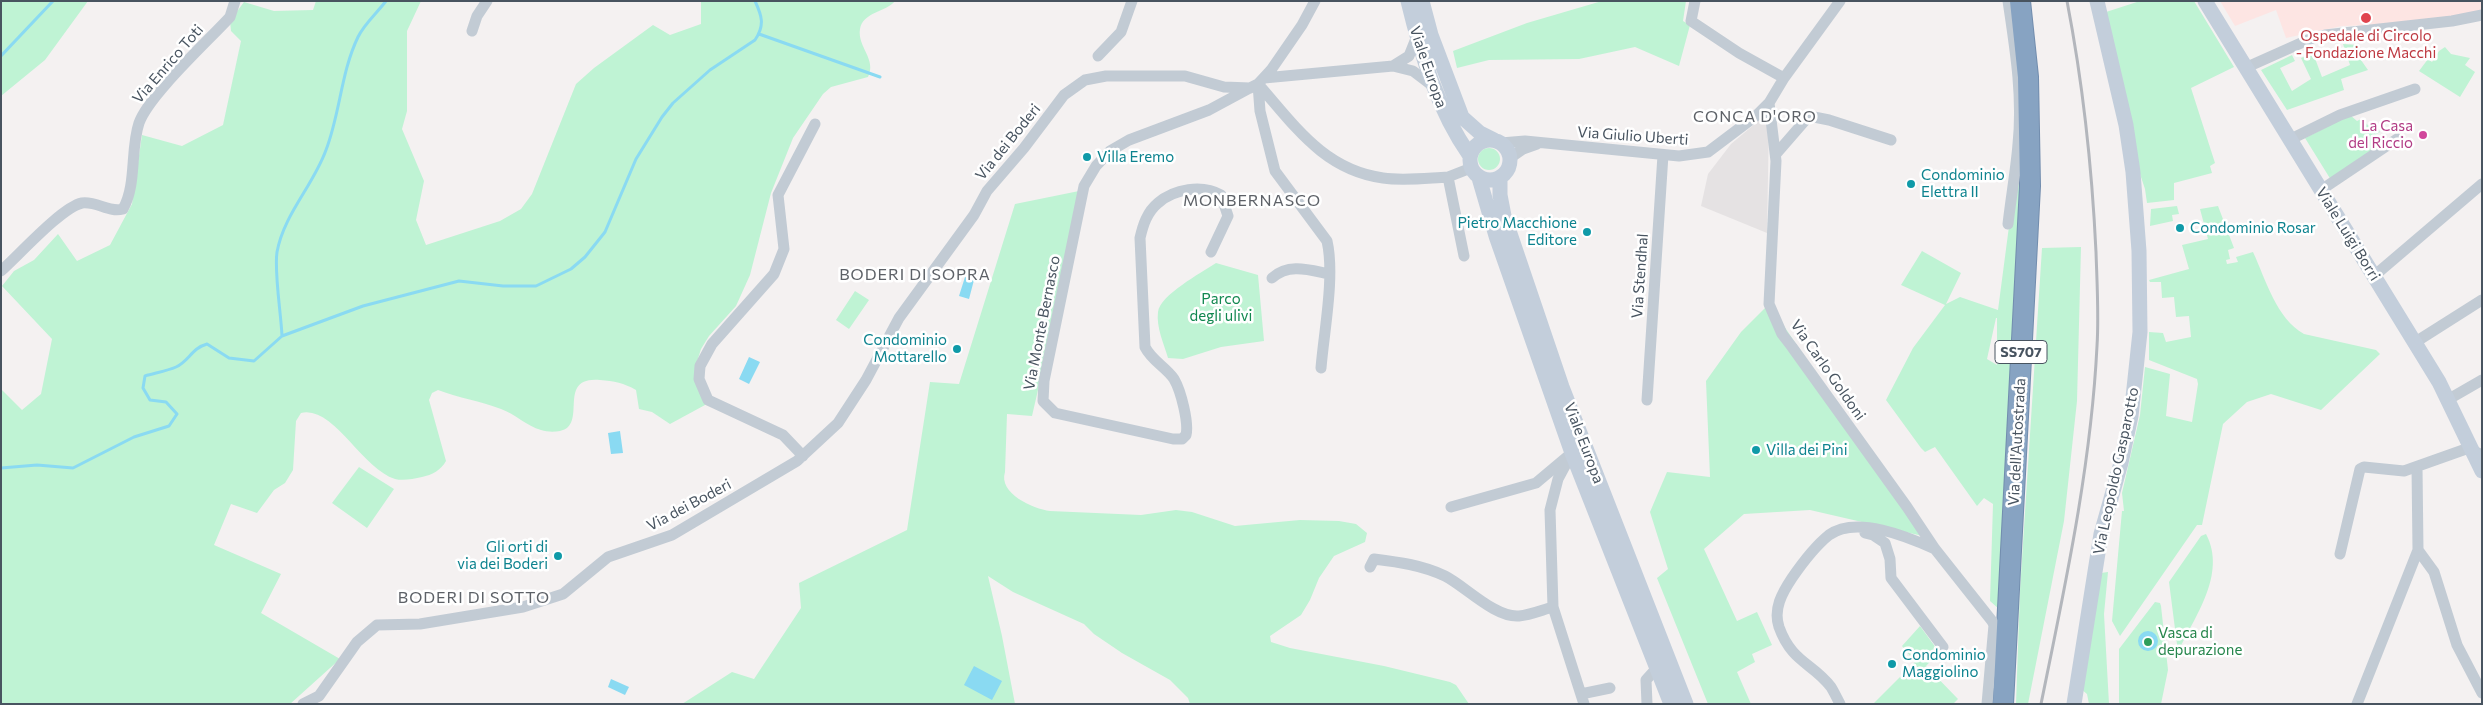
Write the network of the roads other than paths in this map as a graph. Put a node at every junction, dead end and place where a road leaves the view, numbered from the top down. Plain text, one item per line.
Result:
1 (235, 1) edge
2 (487, 1) edge
3 (1132, 1) edge
4 (1315, 1) edge
5 (1408, 1) edge
6 (1422, 1) edge
7 (1695, 1) edge
8 (1840, 1) edge
9 (2008, 1) edge
10 (2020, 1) edge
11 (2097, 1) edge
12 (2205, 1) edge
13 (2482, 16) edge
14 (2482, 24) edge
15 (472, 31) dead end
16 (2345, 32) junction
17 (1417, 36) junction
18 (1098, 56) dead end
19 (1393, 66) junction
20 (2245, 68) junction
21 (1784, 78) junction
22 (1257, 84) junction
23 (1435, 88) junction
24 (2415, 89) dead end
25 (1769, 103) junction
26 (815, 124) dead end
27 (2397, 139) dead end
28 (1891, 140) dead end
29 (2289, 140) junction
30 (1497, 142) junction
31 (1539, 143) junction
32 (1776, 154) junction
33 (1663, 155) junction
34 (1510, 158) junction
35 (1473, 167) junction
36 (1448, 177) junction
37 (1500, 177) junction
38 (2482, 184) edge
39 (2321, 190) junction
40 (2008, 224) dead end
41 (1211, 252) dead end
42 (1464, 256) dead end
43 (1, 271) edge
44 (1329, 274) junction
45 (2374, 276) junction
46 (1272, 278) dead end
47 (2482, 300) edge
48 (2414, 343) junction
49 (1321, 368) dead end
50 (2482, 380) edge
51 (2449, 399) junction
52 (1647, 400) dead end
53 (2476, 452) edge
54 (1572, 453) junction
55 (804, 456) junction
56 (2417, 466) junction
57 (2482, 471) edge
58 (1451, 507) dead end
59 (1840, 531) junction
60 (1935, 549) junction
61 (2418, 550) junction
62 (2340, 554) dead end
63 (1370, 567) dead end
64 (1553, 607) junction
65 (1943, 647) dead end
66 (1656, 669) junction
67 (1610, 688) dead end
68 (2482, 694) edge
69 (1582, 699) edge
70 (303, 704) edge
71 (1647, 704) edge
72 (1671, 704) edge
73 (1686, 704) edge
74 (1840, 704) edge
75 (1988, 704) edge
76 (2003, 704) edge
77 (2074, 704) edge
78 (2357, 704) edge

1 - 43 street, Via Enrico Toti
2 - 15 street
3 - 18 street
4 - 22 street
5 - 17 street, Viale Europa
6 - 30 street, Viale Europa
7 - 21 street
8 - 21 street
9 - 40 street
10 - 76 highway, Via dell'Autostrada / SS707
11 - 77 street, Via Leopoldo Gasparotto
12 - 20 street, Viale Luigi Borri
13 - 16 street
14 - 16 street
16 - 20 street
17 - 19 street
17 - 23 street, Viale Europa
19 - 22 street, Via Monte Bernasco
19 - 23 street, Via Monte Bernasco
20 - 29 street, Viale Luigi Borri
21 - 25 street, Via Giulio Uberti
22 - 36 street
22 - 41 street, Via Monte Bernasco
22 - 44 street
22 - 55 street, Via dei Boderi
23 - 35 street, Viale Europa
24 - 29 street
25 - 32 street, Via Carlo Goldoni
25 - 33 street, Via Giulio Uberti
26 - 55 street
27 - 39 street
28 - 32 street
29 - 39 street, Viale Luigi Borri
30 - 31 street, Via Giulio Uberti
30 - 34 street, Viale Europa
30 - 35 street
31 - 33 street, Via Giulio Uberti
31 - 34 street
32 - 60 street, Via Carlo Goldoni
33 - 52 street, Via Stendhal
34 - 37 street, Viale Europa
35 - 36 street
35 - 37 street
35 - 54 street, Viale Europa
36 - 42 street
37 - 73 street, Viale Europa
38 - 45 street
39 - 45 street, Viale Luigi Borri
44 - 46 street
44 - 49 street
45 - 48 street, Viale Luigi Borri
47 - 48 street
48 - 51 street, Viale Luigi Borri
50 - 51 street
51 - 53 street, Viale Luigi Borri
53 - 56 street
53 - 57 street, Viale Luigi Borri
54 - 58 street
54 - 64 street
54 - 66 street, Viale Europa
55 - 70 street, Via dei Boderi
56 - 61 street
56 - 62 street
59 - 60 street, Via Carlo Goldoni
59 - 65 street
59 - 74 street, Via Carlo Goldoni
60 - 75 street, Via Carlo Goldoni
61 - 68 street
61 - 78 street
63 - 64 street
64 - 69 street
66 - 71 street
66 - 72 street, Viale Europa
67 - 69 street

